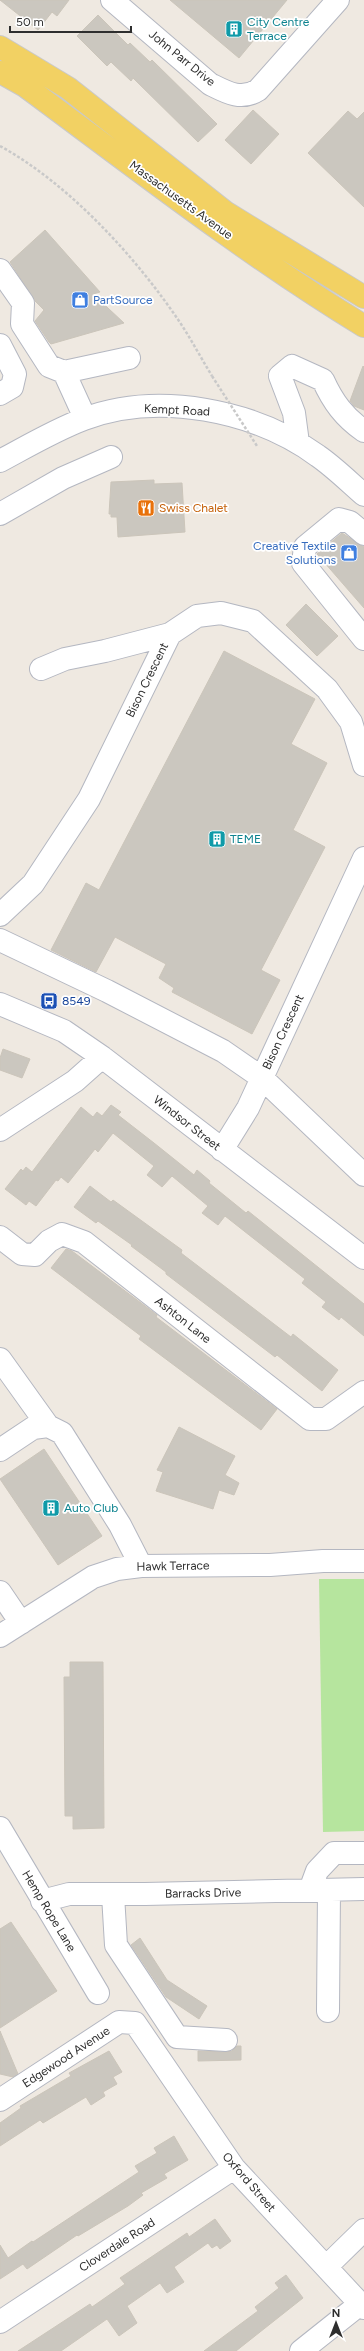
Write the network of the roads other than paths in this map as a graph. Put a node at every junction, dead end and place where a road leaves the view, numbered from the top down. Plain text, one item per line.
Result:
1 (112, 0) edge
2 (338, 0) edge
3 (0, 47) edge
4 (0, 72) edge
5 (0, 270) edge
6 (364, 297) edge
7 (364, 326) edge
8 (0, 345) edge
9 (129, 358) dead end
10 (64, 372) junction
11 (0, 394) edge
12 (85, 418) junction
13 (364, 431) edge
14 (298, 443) junction
15 (111, 457) dead end
16 (0, 461) edge
17 (364, 495) edge
18 (0, 514) edge
19 (364, 534) edge
20 (170, 634) junction
21 (364, 639) edge
22 (41, 669) dead end
23 (364, 765) edge
24 (364, 858) edge
25 (0, 915) edge
26 (0, 940) edge
27 (0, 1004) edge
28 (102, 1057) junction
29 (262, 1078) junction
30 (0, 1130) edge
31 (222, 1150) junction
32 (364, 1175) edge
33 (0, 1237) edge
34 (364, 1258) edge
35 (0, 1359) edge
36 (364, 1392) edge
37 (48, 1426) junction
38 (0, 1450) edge
39 (364, 1561) edge
40 (141, 1566) junction
41 (3, 1602) edge
42 (21, 1623) junction
43 (0, 1636) edge
44 (0, 1828) edge
45 (364, 1853) edge
46 (364, 1889) edge
47 (319, 1890) junction
48 (113, 1895) junction
49 (42, 1901) junction
50 (98, 1993) dead end
51 (328, 2011) dead end
52 (135, 2023) joint
53 (226, 2040) dead end
54 (0, 2100) edge
55 (234, 2168) junction
56 (364, 2230) edge
57 (326, 2267) junction
58 (362, 2306) edge
59 (0, 2322) edge
60 (301, 2351) edge

1 - 2 street, John Parr Drive
3 - 6 main road, Massachusetts Avenue
4 - 7 main road, Massachusetts Avenue
5 - 10 street
8 - 11 street
9 - 10 street
10 - 12 street
12 - 14 street, Kempt Road
12 - 16 street, Kempt Road
13 - 14 street
14 - 17 street, Kempt Road
15 - 18 street
19 - 21 street
20 - 22 street
20 - 23 street, Bison Crescent
20 - 25 street, Bison Crescent
24 - 29 street, Bison Crescent
26 - 29 street
27 - 28 street, Windsor Street
28 - 30 street
28 - 31 street, Windsor Street
29 - 31 street
29 - 32 street, Bison Crescent
31 - 34 street, Windsor Street
33 - 36 street, Ashton Lane
35 - 37 street
37 - 38 street
37 - 40 street
39 - 40 street, Hawk Terrace
40 - 42 street, Hawk Terrace
41 - 42 street
42 - 43 street, Hawk Terrace
44 - 49 street, Hemp Rope Lane
45 - 47 street
46 - 47 street, Barracks Drive
47 - 48 street, Barracks Drive
47 - 51 street
48 - 49 street, Barracks Drive
48 - 53 street
49 - 50 street, Hemp Rope Lane
52 - 54 street, Edgewood Avenue
52 - 55 street, Oxford Street
55 - 57 street, Oxford Street
55 - 59 street, Cloverdale Road
56 - 57 street
57 - 58 street, Oxford Street
58 - 60 street

